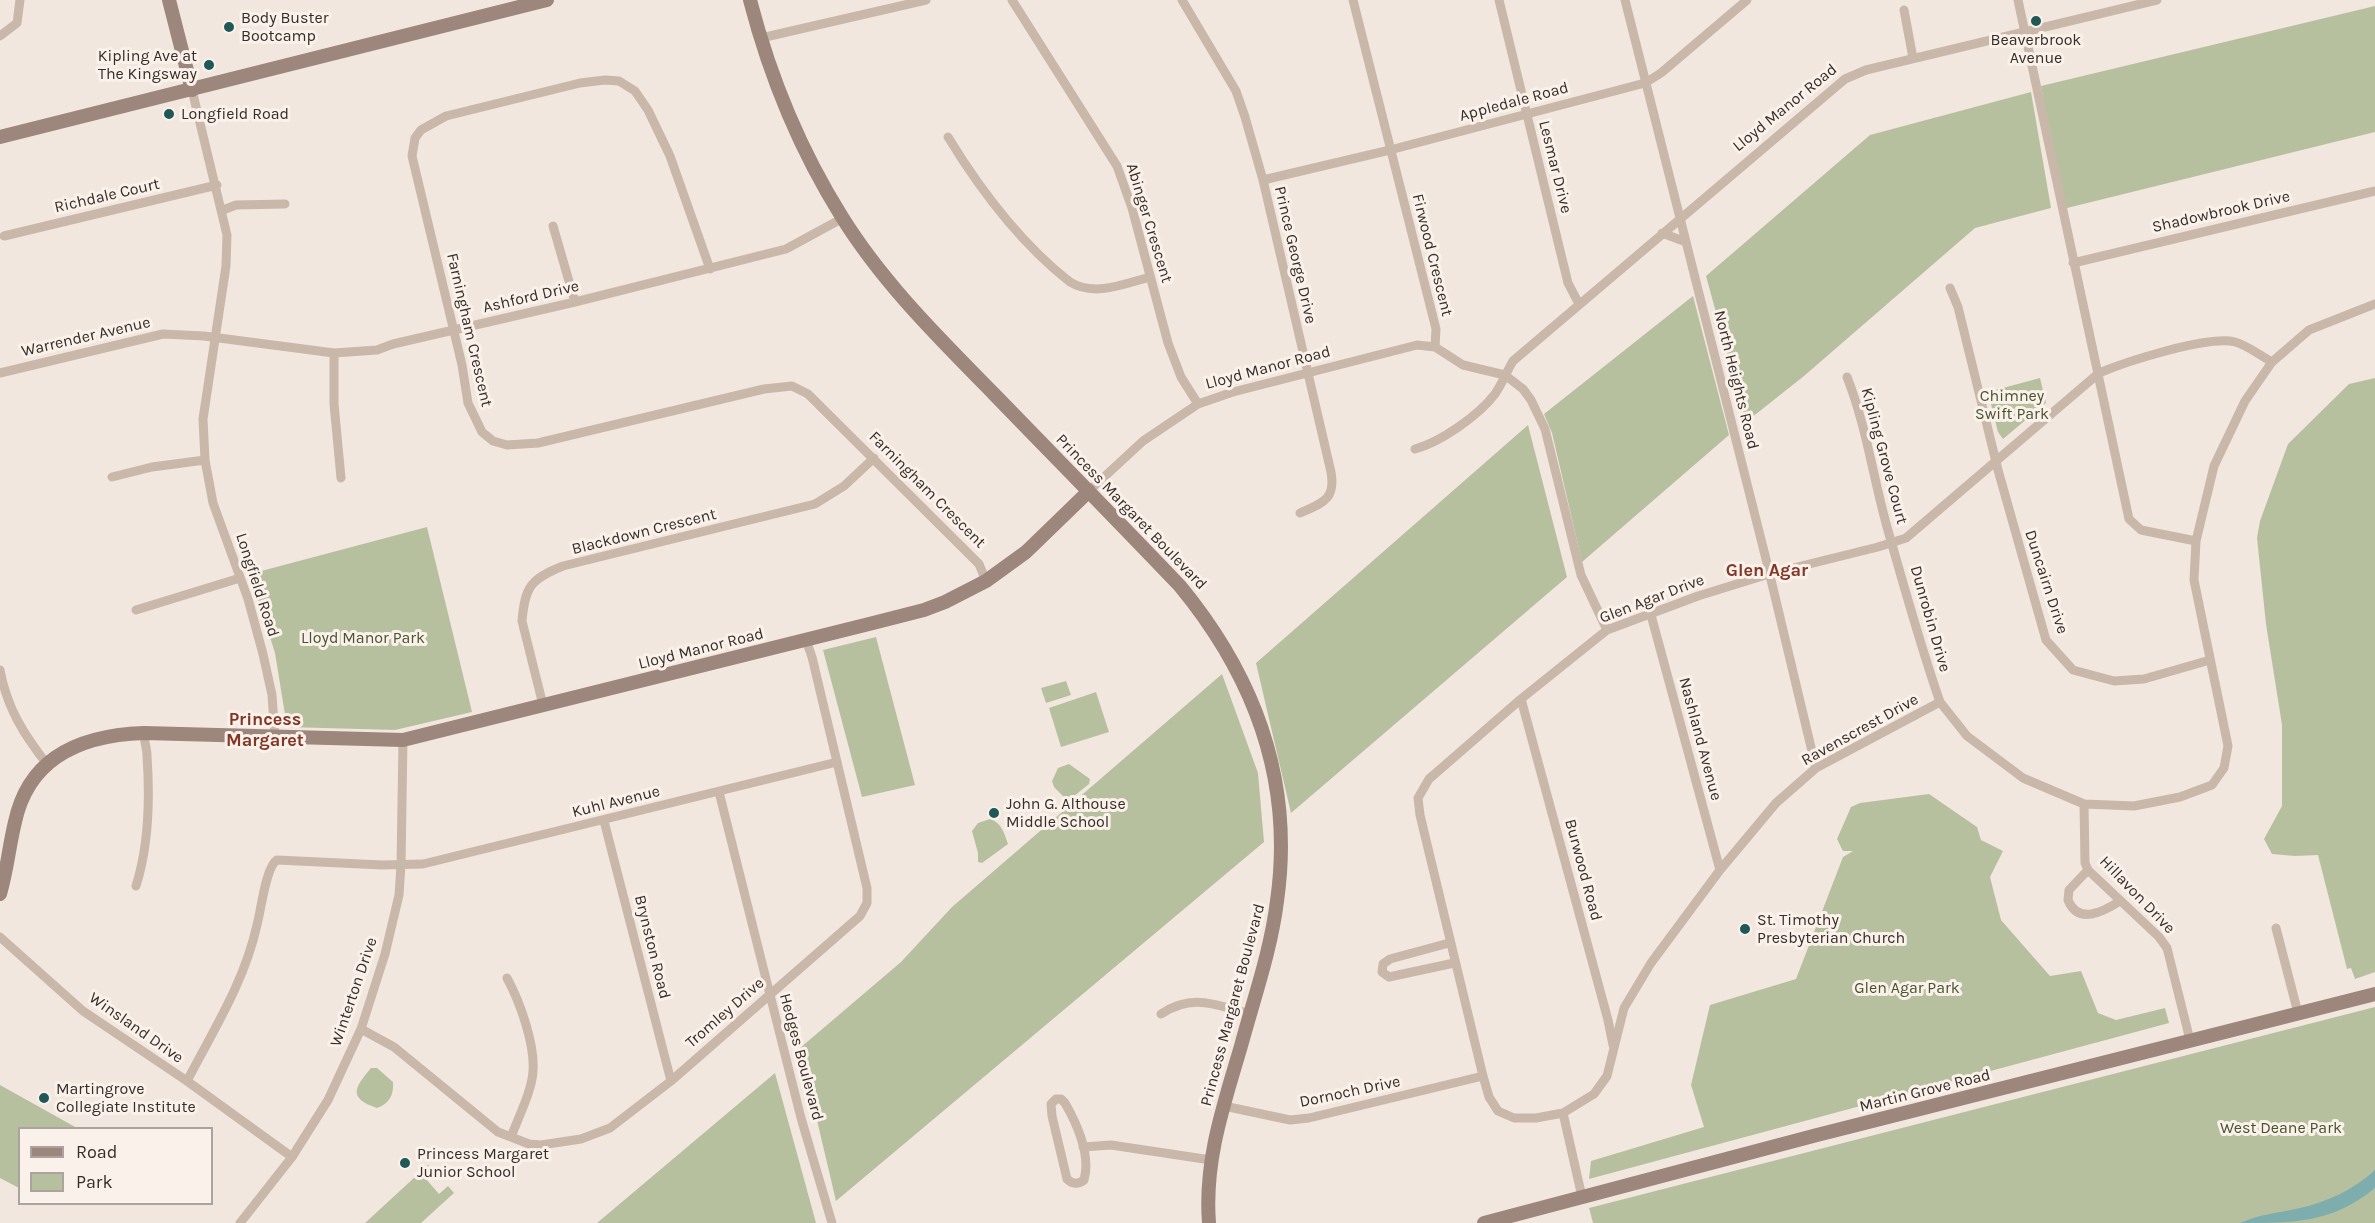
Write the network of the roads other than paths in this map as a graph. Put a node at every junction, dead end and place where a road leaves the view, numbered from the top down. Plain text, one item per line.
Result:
1 (20, 0) edge
2 (169, 0) edge
3 (547, 0) edge
4 (750, 0) edge
5 (926, 0) edge
6 (1012, 0) edge
7 (1182, 0) edge
8 (1353, 0) edge
9 (1499, 0) edge
10 (1625, 0) edge
11 (1747, 0) edge
12 (2018, 0) edge
13 (2157, 0) edge
14 (1904, 10) dead end
15 (2024, 32) junction
16 (0, 36) edge
17 (761, 38) junction
18 (1913, 58) junction
19 (1645, 83) junction
20 (192, 90) junction
21 (1527, 114) junction
22 (0, 137) edge
23 (948, 137) dead end
24 (1390, 150) junction
25 (1263, 180) junction
26 (217, 185) junction
27 (2375, 191) edge
28 (285, 204) dead end
29 (223, 210) junction
30 (843, 218) junction
31 (1679, 219) junction
32 (553, 226) dead end
33 (1662, 233) junction
34 (4, 236) dead end
35 (1686, 242) junction
36 (2073, 263) junction
37 (710, 269) junction
38 (1150, 278) junction
39 (1950, 288) dead end
40 (575, 302) junction
41 (1579, 304) junction
42 (2375, 304) edge
43 (454, 330) junction
44 (215, 339) junction
45 (1435, 347) junction
46 (334, 353) junction
47 (2272, 362) junction
48 (0, 373) edge
49 (1307, 373) junction
50 (2099, 373) junction
51 (1504, 375) junction
52 (1847, 377) dead end
53 (1198, 404) junction
54 (1415, 450) dead end
55 (874, 458) junction
56 (205, 460) junction
57 (1996, 463) junction
58 (112, 477) dead end
59 (341, 478) dead end
60 (1089, 491) junction
61 (1300, 513) dead end
62 (2196, 541) junction
63 (1892, 543) junction
64 (1769, 574) junction
65 (240, 578) junction
66 (986, 580) junction
67 (136, 610) dead end
68 (1651, 615) junction
69 (1607, 630) junction
70 (806, 640) junction
71 (2210, 660) junction
72 (0, 670) edge
73 (1521, 699) junction
74 (1940, 702) junction
75 (543, 705) junction
76 (144, 734) junction
77 (275, 738) junction
78 (403, 740) junction
79 (837, 762) junction
80 (47, 764) junction
81 (1816, 768) junction
82 (719, 792) junction
83 (2084, 804) junction
84 (604, 821) junction
85 (401, 865) junction
86 (1720, 870) junction
87 (2088, 870) junction
88 (136, 886) dead end
89 (0, 894) edge
90 (2120, 901) junction
91 (2276, 928) dead end
92 (0, 937) edge
93 (1449, 943) junction
94 (1454, 963) junction
95 (507, 978) dead end
96 (2375, 994) edge
97 (769, 995) junction
98 (2298, 1013) junction
99 (1161, 1014) dead end
100 (1250, 1014) junction
101 (361, 1029) junction
102 (2190, 1040) junction
103 (1614, 1051) junction
104 (1482, 1076) junction
105 (186, 1081) junction
106 (671, 1081) junction
107 (1224, 1106) junction
108 (1563, 1113) junction
109 (511, 1137) junction
110 (1083, 1147) junction
111 (292, 1156) junction
112 (1211, 1160) junction
113 (1582, 1197) junction
114 (1523, 1218) edge
115 (240, 1223) edge
116 (832, 1223) edge
117 (1209, 1223) edge
118 (1484, 1223) edge

1 - 16 street
2 - 20 street
3 - 20 street
4 - 17 street, Princess Margaret Boulevard
5 - 17 street
6 - 38 street, Abinger Crescent
7 - 25 street, Prince George Drive
8 - 24 street, Firwood Crescent
9 - 21 street, Lesmar Drive
10 - 19 street, North Heights Road
11 - 19 street, Appledale Road
12 - 15 street
13 - 15 street, Lloyd Manor Road
14 - 18 street
15 - 18 street, Lloyd Manor Road
15 - 36 street
17 - 30 street, Princess Margaret Boulevard
18 - 31 street, Lloyd Manor Road
19 - 21 street, Appledale Road
19 - 31 street, North Heights Road
20 - 22 street
20 - 26 street, Longfield Road
21 - 24 street, Appledale Road
21 - 41 street, Lesmar Drive
23 - 38 street
24 - 25 street, Appledale Road
24 - 45 street, Firwood Crescent
25 - 49 street, Prince George Drive
26 - 29 street, Longfield Road
26 - 34 street, Richdale Court
27 - 36 street, Shadowbrook Drive
28 - 29 street
29 - 44 street, Longfield Road
30 - 37 street, Ashford Drive
30 - 60 street, Princess Margaret Boulevard
31 - 33 street, Lloyd Manor Road
31 - 35 street, North Heights Road
32 - 40 street
33 - 35 street
33 - 41 street, Lloyd Manor Road
35 - 64 street, North Heights Road
36 - 50 street
37 - 40 street, Ashford Drive
37 - 43 street, Farningham Crescent
38 - 53 street, Abinger Crescent
39 - 57 street, Duncairn Drive
40 - 43 street, Ashford Drive
41 - 51 street, Lloyd Manor Road
42 - 47 street, Ravenscrest Drive
43 - 46 street, Ashford Drive
43 - 55 street, Farningham Crescent
44 - 46 street, Ashford Drive
44 - 48 street, Warrender Avenue
44 - 56 street, Longfield Road
45 - 49 street, Lloyd Manor Road
45 - 51 street
46 - 59 street
47 - 50 street, Glen Agar Drive
47 - 62 street, Ravenscrest Drive
49 - 53 street, Lloyd Manor Road
49 - 61 street, Prince George Drive
50 - 57 street, Glen Agar Drive
50 - 62 street
51 - 54 street, Lloyd Manor Road
51 - 69 street
52 - 63 street, Kipling Grove Court
53 - 60 street, Lloyd Manor Road
55 - 66 street, Farningham Crescent
55 - 75 street, Blackdown Crescent
56 - 58 street
56 - 65 street, Longfield Road
57 - 63 street, Glen Agar Drive
57 - 71 street, Duncairn Drive
60 - 66 street, Lloyd Manor Road
60 - 100 street, Princess Margaret Boulevard
62 - 71 street, Ravenscrest Drive
63 - 64 street, Glen Agar Drive
63 - 74 street, Dunrobin Drive
64 - 68 street, Glen Agar Drive
64 - 81 street, North Heights Road
65 - 67 street
65 - 77 street, Longfield Road
66 - 70 street, Lloyd Manor Road
68 - 69 street, Glen Agar Drive
68 - 86 street, Nashland Avenue
69 - 73 street, Glen Agar Drive
70 - 75 street, Lloyd Manor Road
70 - 79 street, Tromley Drive
71 - 83 street, Ravenscrest Drive
72 - 80 street
73 - 93 street, Glen Agar Drive
73 - 103 street, Burwood Road
74 - 81 street, Ravenscrest Drive
74 - 83 street, Ravenscrest Drive
75 - 78 street, Lloyd Manor Road
76 - 77 street, Lloyd Manor Road
76 - 80 street, Lloyd Manor Road
76 - 88 street
77 - 78 street, Lloyd Manor Road
78 - 85 street, Winterton Drive
79 - 82 street, Kuhl Avenue
79 - 97 street, Tromley Drive
80 - 89 street, Lloyd Manor Road
81 - 86 street, Ravenscrest Drive
82 - 84 street, Kuhl Avenue
82 - 97 street, Hedges Boulevard
83 - 87 street, Hillavon Drive
84 - 85 street, Kuhl Avenue
84 - 106 street, Brynston Road
85 - 101 street, Winterton Drive
85 - 105 street, Kuhl Avenue
86 - 103 street, Ravenscrest Drive
87 - 90 street, Hillavon Drive
87 - 90 street
90 - 102 street, Hillavon Drive
91 - 98 street
92 - 105 street, Winsland Drive
93 - 94 street, Glen Agar Drive
93 - 94 street
94 - 104 street, Glen Agar Drive
95 - 109 street
96 - 98 street, Martin Grove Road
97 - 106 street, Tromley Drive
97 - 116 street, Hedges Boulevard
98 - 102 street, Martin Grove Road
99 - 100 street
100 - 107 street, Princess Margaret Boulevard
101 - 109 street, Tromley Drive
101 - 111 street, Winterton Drive
102 - 113 street, Martin Grove Road
103 - 108 street, Ravenscrest Drive
104 - 107 street, Dornoch Drive
104 - 108 street, Glen Agar Drive
105 - 111 street, Winsland Drive
106 - 109 street, Tromley Drive
107 - 112 street, Princess Margaret Boulevard
108 - 113 street
110 - 110 street
110 - 112 street
111 - 115 street, Winterton Drive
112 - 117 street, Princess Margaret Boulevard
113 - 114 street, Martin Grove Road
114 - 118 street, Martin Grove Road

